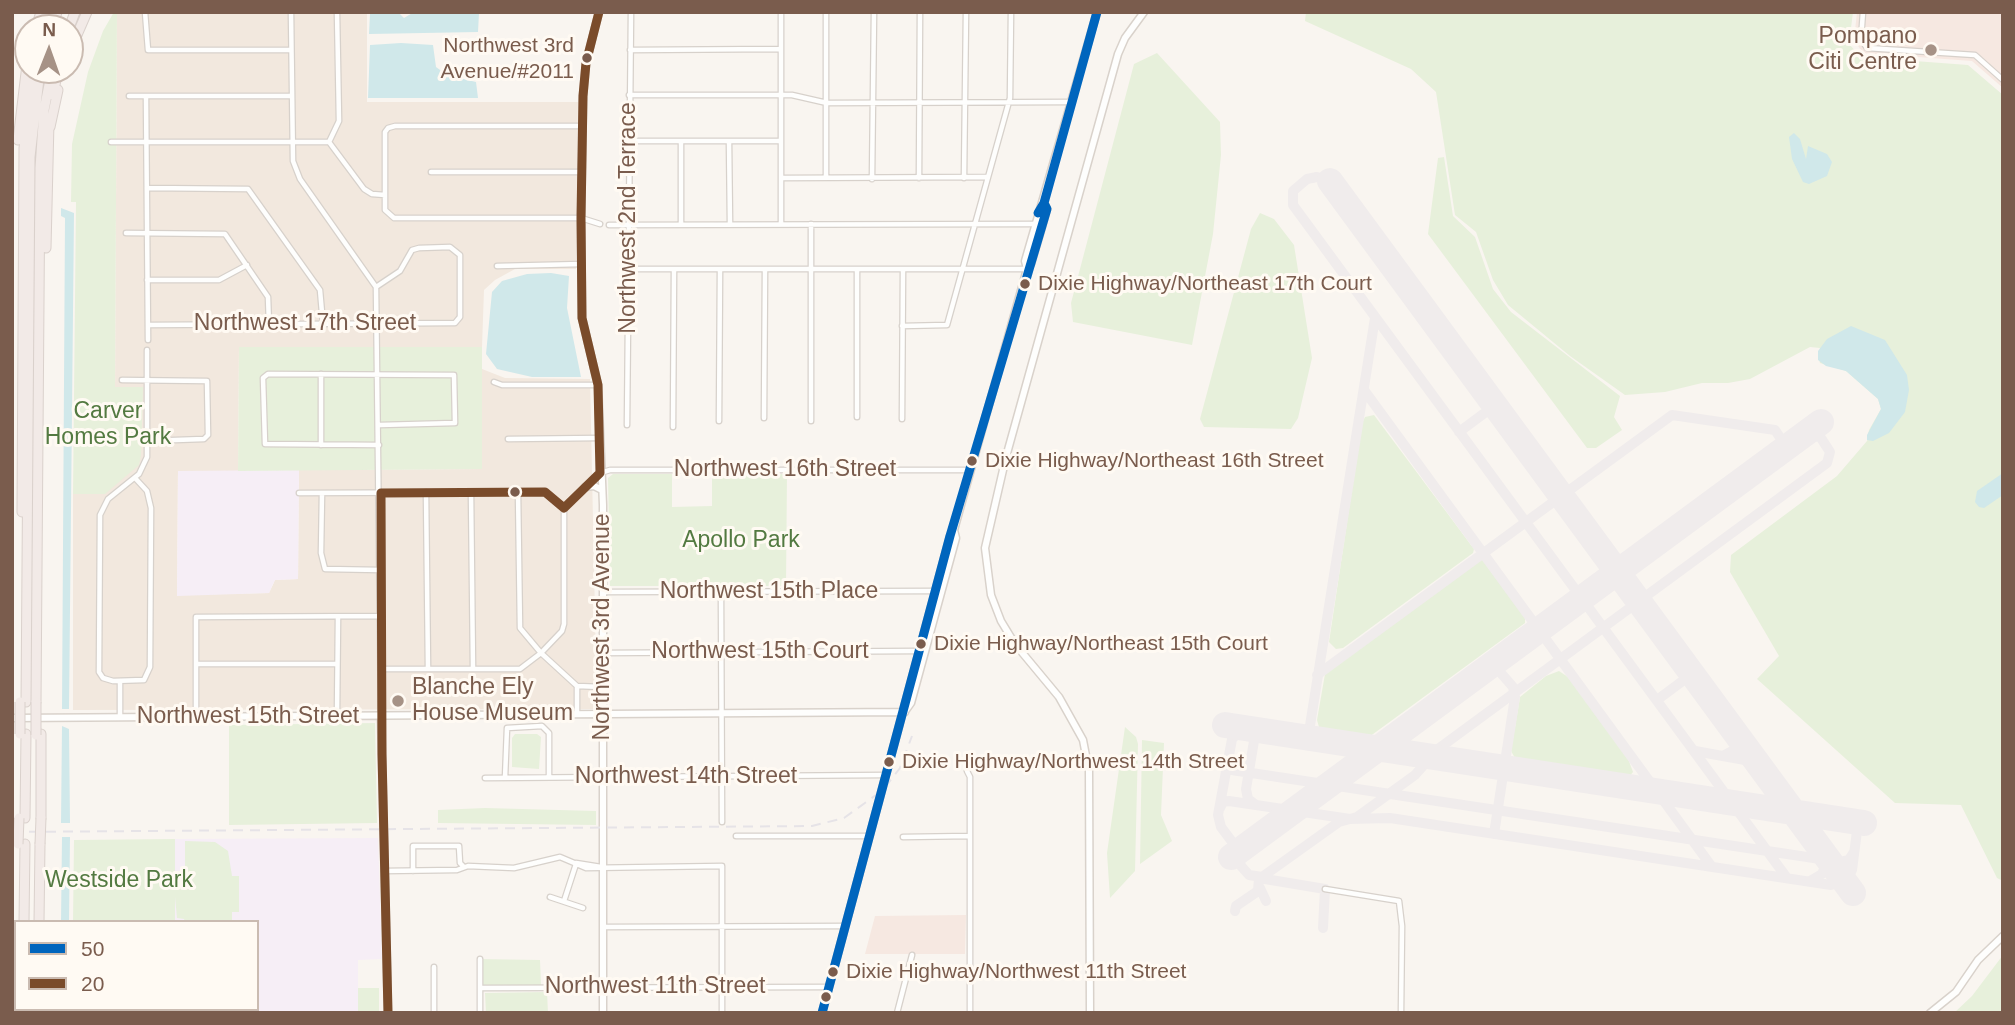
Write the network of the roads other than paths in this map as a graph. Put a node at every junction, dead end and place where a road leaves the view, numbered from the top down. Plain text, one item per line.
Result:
1 (145, 12) edge
2 (291, 12) edge
3 (337, 12) edge
4 (599, 12) edge
5 (631, 12) edge
6 (781, 12) edge
7 (826, 12) edge
8 (874, 12) edge
9 (920, 12) edge
10 (966, 12) edge
11 (1011, 12) edge
12 (1097, 12) edge
13 (1144, 12) edge
14 (1863, 12) edge
15 (780, 49) junction
16 (291, 50) junction
17 (630, 50) junction
18 (2003, 80) edge
19 (24, 84) edge
20 (32, 84) edge
21 (38, 84) edge
22 (49, 84) edge
23 (56, 84) edge
24 (60, 84) edge
25 (629, 95) junction
26 (129, 96) dead end
27 (146, 96) junction
28 (291, 96) junction
29 (781, 96) junction
30 (873, 102) junction
31 (920, 102) junction
32 (965, 102) junction
33 (1009, 102) junction
34 (1073, 102) junction
35 (827, 103) junction
36 (582, 126) junction
37 (48, 132) junction
38 (628, 141) junction
39 (729, 141) junction
40 (781, 141) junction
41 (111, 142) dead end
42 (146, 142) junction
43 (292, 142) junction
44 (329, 142) junction
45 (681, 142) junction
46 (431, 172) dead end
47 (582, 172) junction
48 (986, 177) junction
49 (781, 178) junction
50 (827, 178) junction
51 (919, 178) junction
52 (964, 178) junction
53 (872, 179) junction
54 (147, 188) junction
55 (385, 195) junction
56 (23, 200) junction
57 (1044, 203) junction
58 (581, 218) junction
59 (730, 223) junction
60 (600, 224) dead end
61 (681, 224) junction
62 (781, 224) junction
63 (811, 224) junction
64 (974, 224) junction
65 (1035, 224) junction
66 (608, 225) dead end
67 (628, 225) junction
68 (126, 233) dead end
69 (147, 233) junction
70 (582, 264) junction
71 (247, 265) junction
72 (497, 266) dead end
73 (961, 269) junction
74 (1027, 269) junction
75 (629, 270) junction
76 (674, 270) junction
77 (720, 270) junction
78 (765, 270) junction
79 (811, 270) junction
80 (857, 270) junction
81 (903, 270) junction
82 (147, 280) junction
83 (376, 287) junction
84 (323, 324) junction
85 (148, 325) junction
86 (268, 325) junction
87 (379, 325) junction
88 (902, 326) junction
89 (148, 340) dead end
90 (148, 350) dead end
91 (321, 374) junction
92 (379, 374) junction
93 (122, 380) dead end
94 (147, 380) junction
95 (494, 382) dead end
96 (598, 385) junction
97 (857, 417) dead end
98 (764, 418) dead end
99 (902, 419) dead end
100 (719, 421) dead end
101 (811, 421) dead end
102 (380, 425) junction
103 (627, 425) dead end
104 (673, 427) dead end
105 (600, 438) junction
106 (508, 439) dead end
107 (147, 441) junction
108 (321, 445) junction
109 (379, 445) junction
110 (971, 470) junction
111 (600, 473) junction
112 (135, 478) junction
113 (585, 487) junction
114 (602, 490) junction
115 (426, 492) junction
116 (471, 492) junction
117 (518, 492) junction
118 (299, 493) dead end
119 (322, 493) junction
120 (381, 493) junction
121 (564, 508) junction
122 (954, 530) junction
123 (380, 570) junction
124 (935, 591) junction
125 (603, 592) junction
126 (721, 593) junction
127 (381, 616) junction
128 (338, 617) junction
129 (918, 651) junction
130 (719, 652) junction
131 (541, 653) junction
132 (602, 653) junction
133 (196, 664) junction
134 (337, 664) junction
135 (473, 668) junction
136 (381, 669) junction
137 (428, 669) junction
138 (120, 681) junction
139 (577, 686) junction
140 (602, 687) junction
141 (31, 702) junction
142 (905, 712) junction
143 (719, 713) junction
144 (578, 715) junction
145 (603, 715) junction
146 (337, 716) junction
147 (381, 716) junction
148 (195, 717) junction
149 (12, 718) edge
150 (120, 718) junction
151 (30, 734) junction
152 (967, 771) dead end
153 (887, 775) junction
154 (549, 777) junction
155 (602, 777) junction
156 (485, 778) dead end
157 (505, 778) junction
158 (720, 778) junction
159 (30, 818) junction
160 (722, 822) dead end
161 (736, 836) dead end
162 (870, 836) junction
163 (970, 836) junction
164 (903, 837) dead end
165 (29, 844) junction
166 (576, 863) junction
167 (463, 866) junction
168 (602, 867) junction
169 (384, 871) junction
170 (413, 871) junction
171 (1325, 889) dead end
172 (550, 897) dead end
173 (564, 901) junction
174 (583, 908) dead end
175 (18, 920) edge
176 (24, 920) edge
177 (34, 920) edge
178 (39, 920) edge
179 (722, 926) junction
180 (846, 926) junction
181 (603, 927) junction
182 (2003, 936) edge
183 (912, 955) dead end
184 (480, 959) dead end
185 (434, 967) dead end
186 (722, 985) junction
187 (829, 987) junction
188 (480, 988) junction
189 (603, 988) junction
190 (388, 1013) edge
191 (434, 1013) edge
192 (480, 1013) edge
193 (603, 1013) edge
194 (722, 1013) edge
195 (822, 1013) edge
196 (897, 1013) edge
197 (970, 1013) edge
198 (1090, 1013) edge
199 (1401, 1013) edge
200 (1930, 1013) edge

1 - 16 street
2 - 16 street
3 - 44 street
4 - 36 street, Northwest 3rd Avenue
5 - 17 street, Northwest 2nd Terrace
6 - 15 street
7 - 35 street
8 - 30 street
9 - 31 street
10 - 32 street
11 - 33 street
12 - 34 street
13 - 198 street
14 - 18 street
15 - 17 street
15 - 29 street
16 - 28 street
17 - 25 street, Northwest 2nd Terrace
19 - 56 highway
20 - 56 highway
21 - 141 highway
22 - 141 highway
23 - 37 highway
24 - 37 highway
25 - 29 street
25 - 38 street, Northwest 2nd Terrace
26 - 27 street
27 - 28 street
27 - 42 street
28 - 43 street
29 - 35 street
29 - 40 street
30 - 31 street
30 - 35 street
30 - 53 street
31 - 32 street
31 - 51 street
32 - 33 street
32 - 52 street
33 - 34 street
33 - 48 street
34 - 57 street
35 - 50 street
36 - 47 street, Northwest 3rd Avenue
36 - 55 street
37 - 141 highway
38 - 45 street
38 - 67 street, Northwest 2nd Terrace
39 - 40 street
39 - 45 street
39 - 59 street
40 - 49 street
41 - 42 street
42 - 43 street
42 - 54 street
43 - 44 street
43 - 83 street
44 - 55 street
45 - 61 street
46 - 47 street
47 - 58 street, Northwest 3rd Avenue
48 - 52 street
48 - 64 street
49 - 50 street
49 - 62 street
50 - 53 street
51 - 52 street
51 - 53 street
54 - 69 street
54 - 84 street
55 - 58 street
56 - 141 highway
57 - 65 street
57 - 74 street
58 - 60 street
58 - 70 street, Northwest 3rd Avenue
59 - 61 street
59 - 62 street
61 - 67 street
62 - 63 street
63 - 64 street
63 - 79 street
64 - 65 street
64 - 73 street
65 - 74 street
66 - 67 street
67 - 75 street, Northwest 2nd Terrace
68 - 69 street
69 - 71 street
69 - 82 street
70 - 72 street
70 - 96 street, Northwest 3rd Avenue
71 - 82 street
71 - 86 street
73 - 74 street
73 - 81 street
73 - 88 street
74 - 110 street
75 - 76 street
75 - 103 street, Northwest 2nd Terrace
76 - 77 street
76 - 104 street
77 - 78 street
77 - 100 street
78 - 79 street
78 - 98 street
79 - 80 street
79 - 101 street
80 - 81 street
80 - 97 street
81 - 88 street
82 - 85 street
83 - 87 street
83 - 87 street, Northwest 17th Street
84 - 86 street, Northwest 17th Street
84 - 87 street, Northwest 17th Street
85 - 86 street, Northwest 17th Street
85 - 89 street
87 - 92 street
88 - 99 street
90 - 94 street
91 - 92 street
91 - 108 street
91 - 108 street
92 - 102 street
92 - 102 street
93 - 94 street
94 - 107 street
94 - 107 street
95 - 96 street
96 - 105 street, Northwest 3rd Avenue
102 - 109 street
105 - 106 street
105 - 111 street, Northwest 3rd Avenue
107 - 112 street
108 - 109 street
109 - 120 street
110 - 111 street, Northwest 16th Street
110 - 122 street
111 - 113 street
111 - 114 street, Northwest 3rd Avenue
112 - 138 street
112 - 138 street
113 - 114 street
113 - 121 street
114 - 125 street, Northwest 3rd Avenue
115 - 116 street
115 - 120 street
115 - 137 street
116 - 117 street
116 - 135 street
117 - 121 street
117 - 131 street
118 - 119 street
119 - 120 street
119 - 123 street
120 - 123 street
121 - 131 street
122 - 124 street
122 - 142 street
123 - 127 street
124 - 126 street, Northwest 15th Place
124 - 129 street
125 - 126 street, Northwest 15th Place
125 - 132 street, Northwest 3rd Avenue
126 - 130 street
127 - 128 street
127 - 136 street
128 - 133 street
128 - 134 street
129 - 130 street, Northwest 15th Court
129 - 142 street
130 - 132 street, Northwest 15th Court
130 - 143 street
131 - 135 street
131 - 139 street
132 - 140 street, Northwest 3rd Avenue
133 - 134 street
133 - 148 street
134 - 146 street
135 - 137 street
136 - 137 street
136 - 147 street
138 - 150 street
139 - 140 street
139 - 144 street
140 - 145 street, Northwest 3rd Avenue
141 - 151 highway, bridge
141 - 151 highway
142 - 143 street, Northwest 15th Street
142 - 153 street
143 - 145 street, Northwest 15th Street
143 - 158 street
144 - 145 street, Northwest 15th Street
144 - 147 street, Northwest 15th Street
145 - 155 street, Northwest 3rd Avenue
146 - 147 street, Northwest 15th Street
146 - 148 street, Northwest 15th Street
147 - 169 street
148 - 150 street, Northwest 15th Street
149 - 150 street, Northwest 15th Street
151 - 159 highway
151 - 159 highway
152 - 163 street
153 - 158 street, Northwest 14th Street
153 - 162 street
154 - 155 street, Northwest 14th Street
154 - 157 street, Northwest 14th Street
154 - 157 street
155 - 158 street, Northwest 14th Street
155 - 168 street, Northwest 3rd Avenue
156 - 157 street, Northwest 14th Street
158 - 160 street
159 - 165 highway, bridge
159 - 165 highway, bridge
161 - 162 street
162 - 180 street
163 - 164 street
163 - 197 street
165 - 175 highway
165 - 176 highway
165 - 177 highway
165 - 178 highway
166 - 167 street
166 - 168 street
166 - 173 street
167 - 170 street
167 - 170 street
168 - 179 street
168 - 181 street, Northwest 3rd Avenue
169 - 170 street
169 - 190 street
171 - 199 street
172 - 173 street
173 - 174 street
179 - 180 street
179 - 181 street
179 - 186 street
180 - 187 street
181 - 189 street, Northwest 3rd Avenue
182 - 200 street
183 - 196 street
184 - 188 street
185 - 191 street
186 - 187 street, Northwest 11th Street
186 - 189 street, Northwest 11th Street
186 - 194 street
187 - 195 street
188 - 189 street, Northwest 11th Street
188 - 192 street
189 - 193 street, Northwest 3rd Avenue

